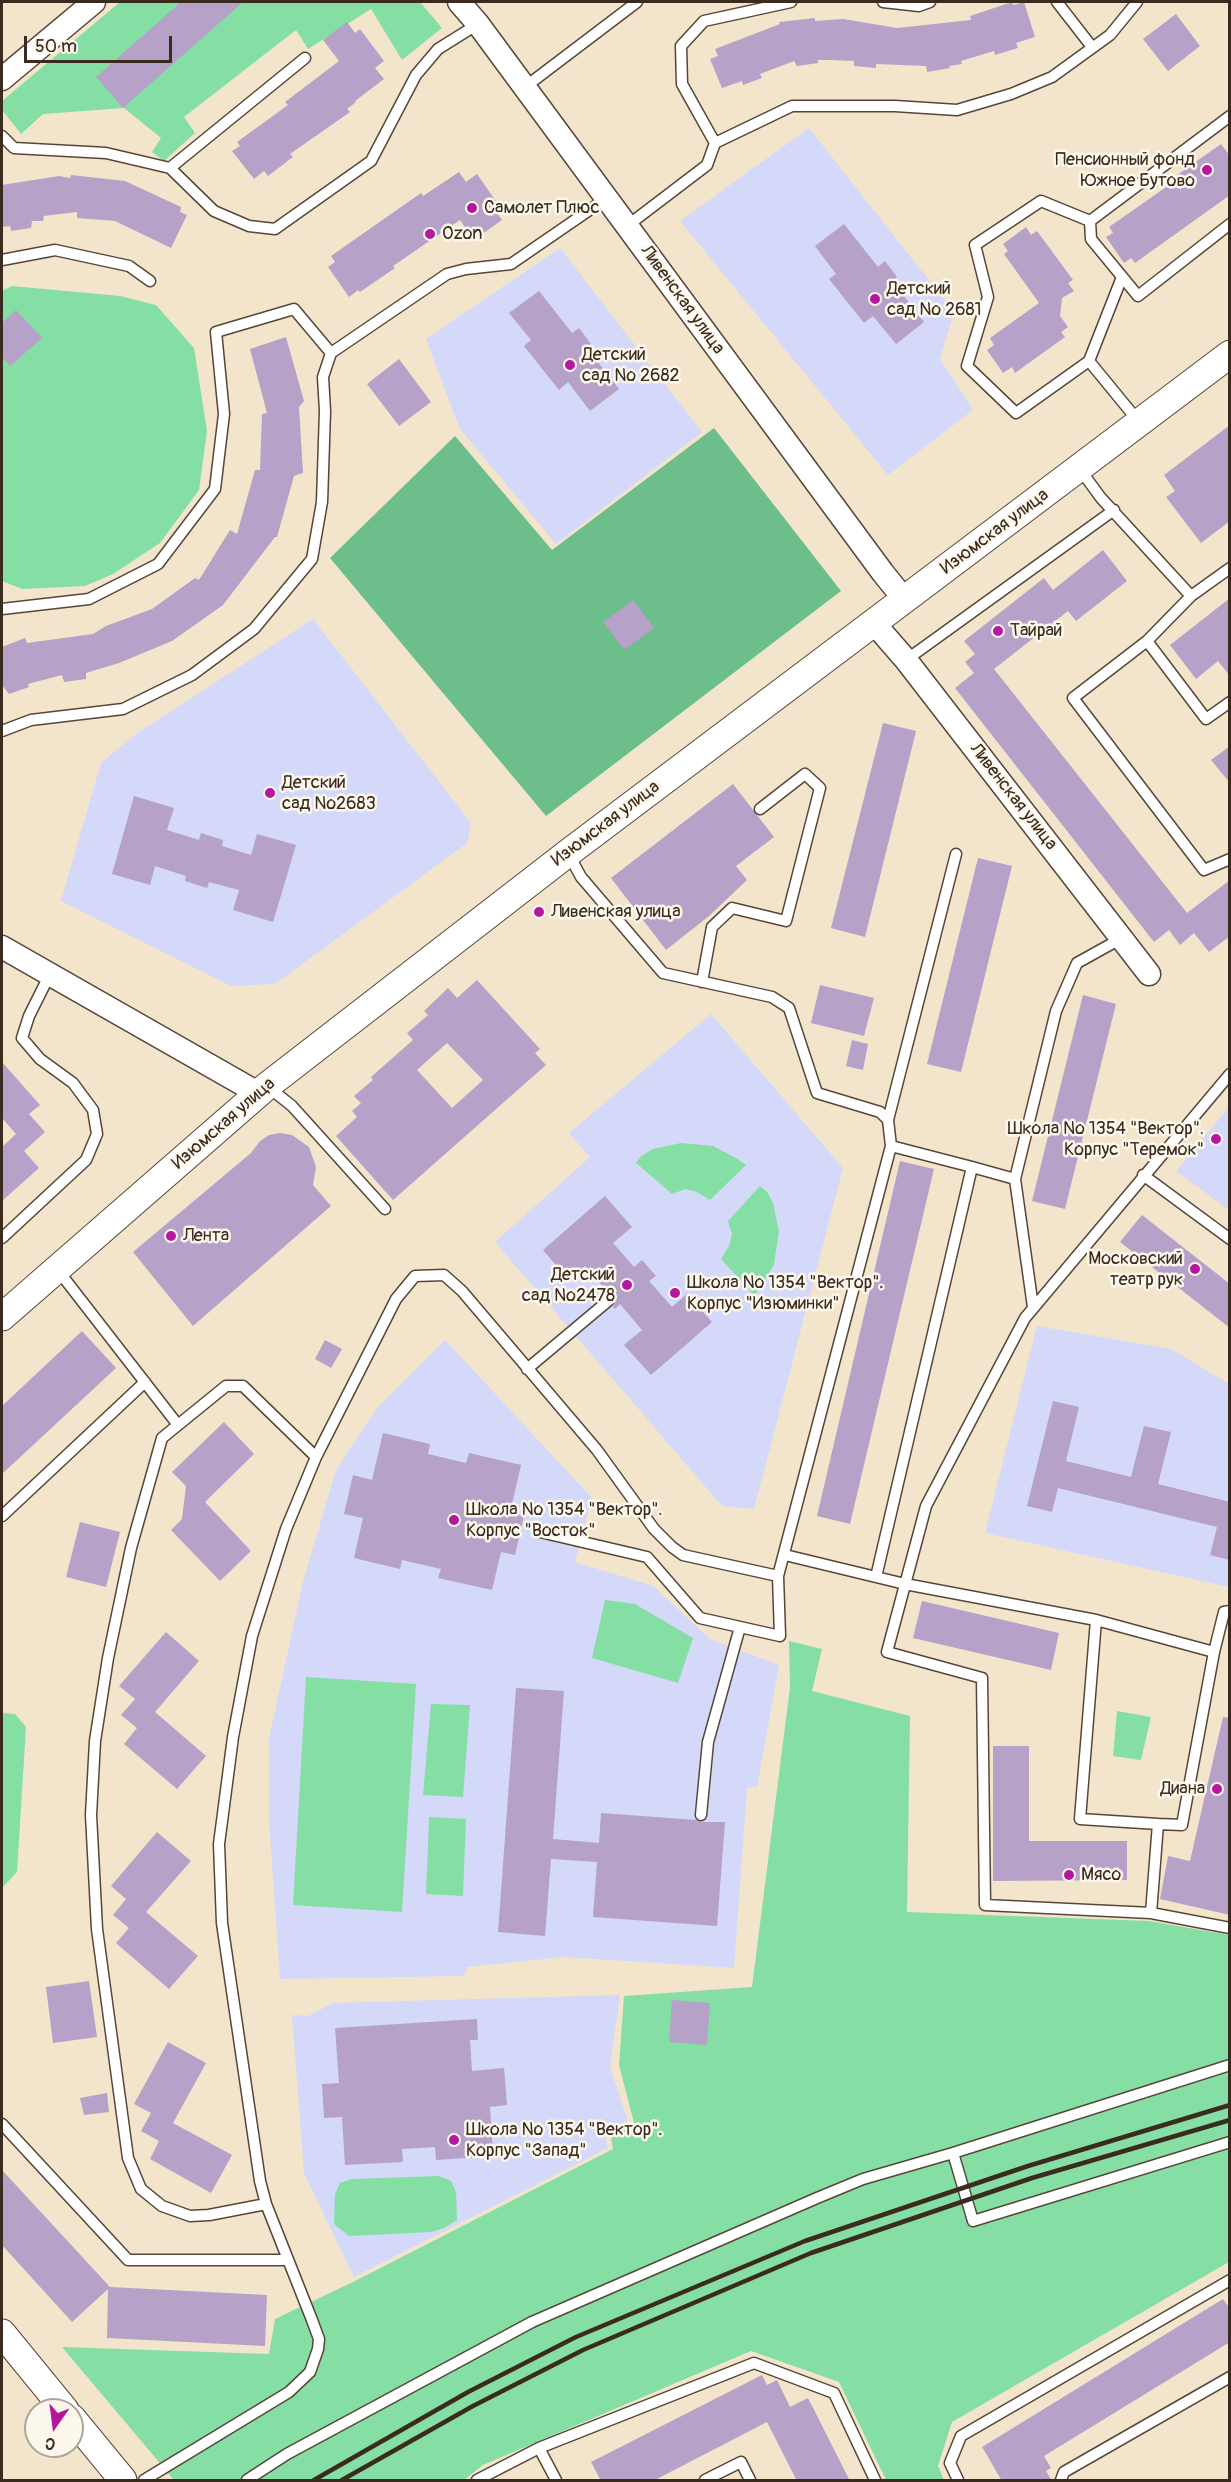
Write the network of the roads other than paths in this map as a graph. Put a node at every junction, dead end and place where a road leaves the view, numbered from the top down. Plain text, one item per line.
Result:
1 (93, 2) edge
2 (459, 2) edge
3 (637, 2) edge
4 (791, 2) edge
5 (883, 2) edge
6 (930, 2) edge
7 (1057, 2) edge
8 (1137, 2) edge
9 (478, 24) junction
10 (1092, 47) junction
11 (305, 58) dead end
12 (2, 79) edge
13 (525, 87) junction
14 (1230, 116) edge
15 (2, 136) edge
16 (715, 143) junction
17 (170, 168) junction
18 (607, 198) junction
19 (1090, 221) junction
20 (1230, 224) edge
21 (627, 226) junction
22 (2, 260) edge
23 (1122, 277) junction
24 (150, 281) dead end
25 (331, 353) junction
26 (1230, 354) edge
27 (1089, 361) junction
28 (1139, 422) junction
29 (1079, 468) junction
30 (1114, 510) junction
31 (1227, 571) edge
32 (1191, 596) junction
33 (904, 599) junction
34 (2, 609) edge
35 (873, 622) junction
36 (1147, 641) junction
37 (906, 660) junction
38 (1230, 702) edge
39 (2, 731) edge
40 (760, 809) dead end
41 (568, 853) junction
42 (956, 854) dead end
43 (1230, 859) edge
44 (1123, 938) junction
45 (2, 947) edge
46 (50, 974) junction
47 (1149, 974) dead end
48 (702, 982) junction
49 (1230, 1074) edge
50 (262, 1089) junction
51 (888, 1120) junction
52 (891, 1146) junction
53 (972, 1167) junction
54 (1143, 1175) junction
55 (1015, 1179) junction
56 (386, 1209) dead end
57 (2, 1238) edge
58 (1230, 1239) edge
59 (57, 1269) junction
60 (608, 1301) dead end
61 (1033, 1307) junction
62 (2, 1317) edge
63 (527, 1369) junction
64 (146, 1382) junction
65 (178, 1425) junction
66 (316, 1458) junction
67 (2, 1516) edge
68 (540, 1532) dead end
69 (785, 1555) junction
70 (778, 1576) junction
71 (876, 1578) junction
72 (905, 1584) junction
73 (1230, 1611) edge
74 (1096, 1620) junction
75 (740, 1627) junction
76 (1214, 1652) junction
77 (701, 1815) dead end
78 (1158, 1824) junction
79 (1151, 1913) junction
80 (1230, 1928) edge
81 (1230, 2065) edge
82 (2, 2124) edge
83 (1230, 2142) edge
84 (953, 2153) junction
85 (266, 2204) junction
86 (288, 2260) junction
87 (1230, 2280) edge
88 (2, 2333) edge
89 (1230, 2377) edge
90 (55, 2398) edge
91 (84, 2433) edge
92 (539, 2448) junction
93 (123, 2481) edge
94 (144, 2481) edge
95 (247, 2481) edge
96 (477, 2481) edge
97 (556, 2481) edge
98 (705, 2481) edge
99 (750, 2481) edge
100 (875, 2481) edge
101 (958, 2481) edge
102 (1061, 2481) edge

1 - 12 street
2 - 9 street, Ливенская улица
3 - 13 lane
4 - 16 lane
5 - 6 lane
7 - 10 lane
8 - 10 lane
9 - 13 street, Ливенская улица
9 - 17 lane
10 - 16 lane
11 - 17 lane
13 - 18 street, Ливенская улица
14 - 19 lane
15 - 17 lane
16 - 21 lane
18 - 21 street, Ливенская улица
18 - 25 lane
19 - 23 lane
19 - 27 lane
20 - 23 lane
21 - 33 street, Ливенская улица
22 - 24 lane
23 - 27 lane
25 - 34 lane
25 - 39 lane
26 - 28 street, Изюмская улица
27 - 28 lane
28 - 29 street, Изюмская улица
29 - 30 lane
29 - 33 street, Изюмская улица
30 - 32 lane
30 - 37 lane
31 - 32 lane
32 - 36 lane
33 - 35 street, Изюмская улица
35 - 37 street, Ливенская улица
35 - 41 street, Изюмская улица
36 - 38 lane
36 - 43 lane
37 - 44 street, Ливенская улица
40 - 48 lane
41 - 48 lane
41 - 50 street, Изюмская улица
42 - 51 lane
44 - 47 street, Ливенская улица
44 - 55 lane
45 - 46 street
46 - 50 street
46 - 57 lane
48 - 51 lane
49 - 54 lane
50 - 56 lane
50 - 59 street, Изюмская улица
51 - 52 lane
52 - 53 lane
52 - 69 lane
53 - 55 lane
53 - 71 lane
54 - 58 lane
54 - 61 lane
55 - 61 lane
59 - 62 street, Изюмская улица
59 - 64 lane
60 - 63 lane
61 - 72 lane
63 - 66 lane
63 - 70 lane
64 - 65 lane
64 - 67 lane
65 - 66 lane
65 - 85 lane
66 - 85 lane
68 - 75 lane
69 - 70 lane
69 - 71 lane
70 - 75 lane
71 - 72 lane
72 - 74 lane
72 - 79 lane
73 - 76 lane
74 - 76 lane
74 - 78 lane
75 - 77 lane
76 - 78 lane
78 - 79 lane
79 - 80 lane
81 - 84 lane
82 - 86 lane
83 - 84 lane
84 - 95 lane
85 - 86 lane
86 - 94 lane
87 - 101 lane
88 - 90 street
89 - 102 lane
91 - 93 street
92 - 96 lane
92 - 97 lane
92 - 100 lane
98 - 99 lane

